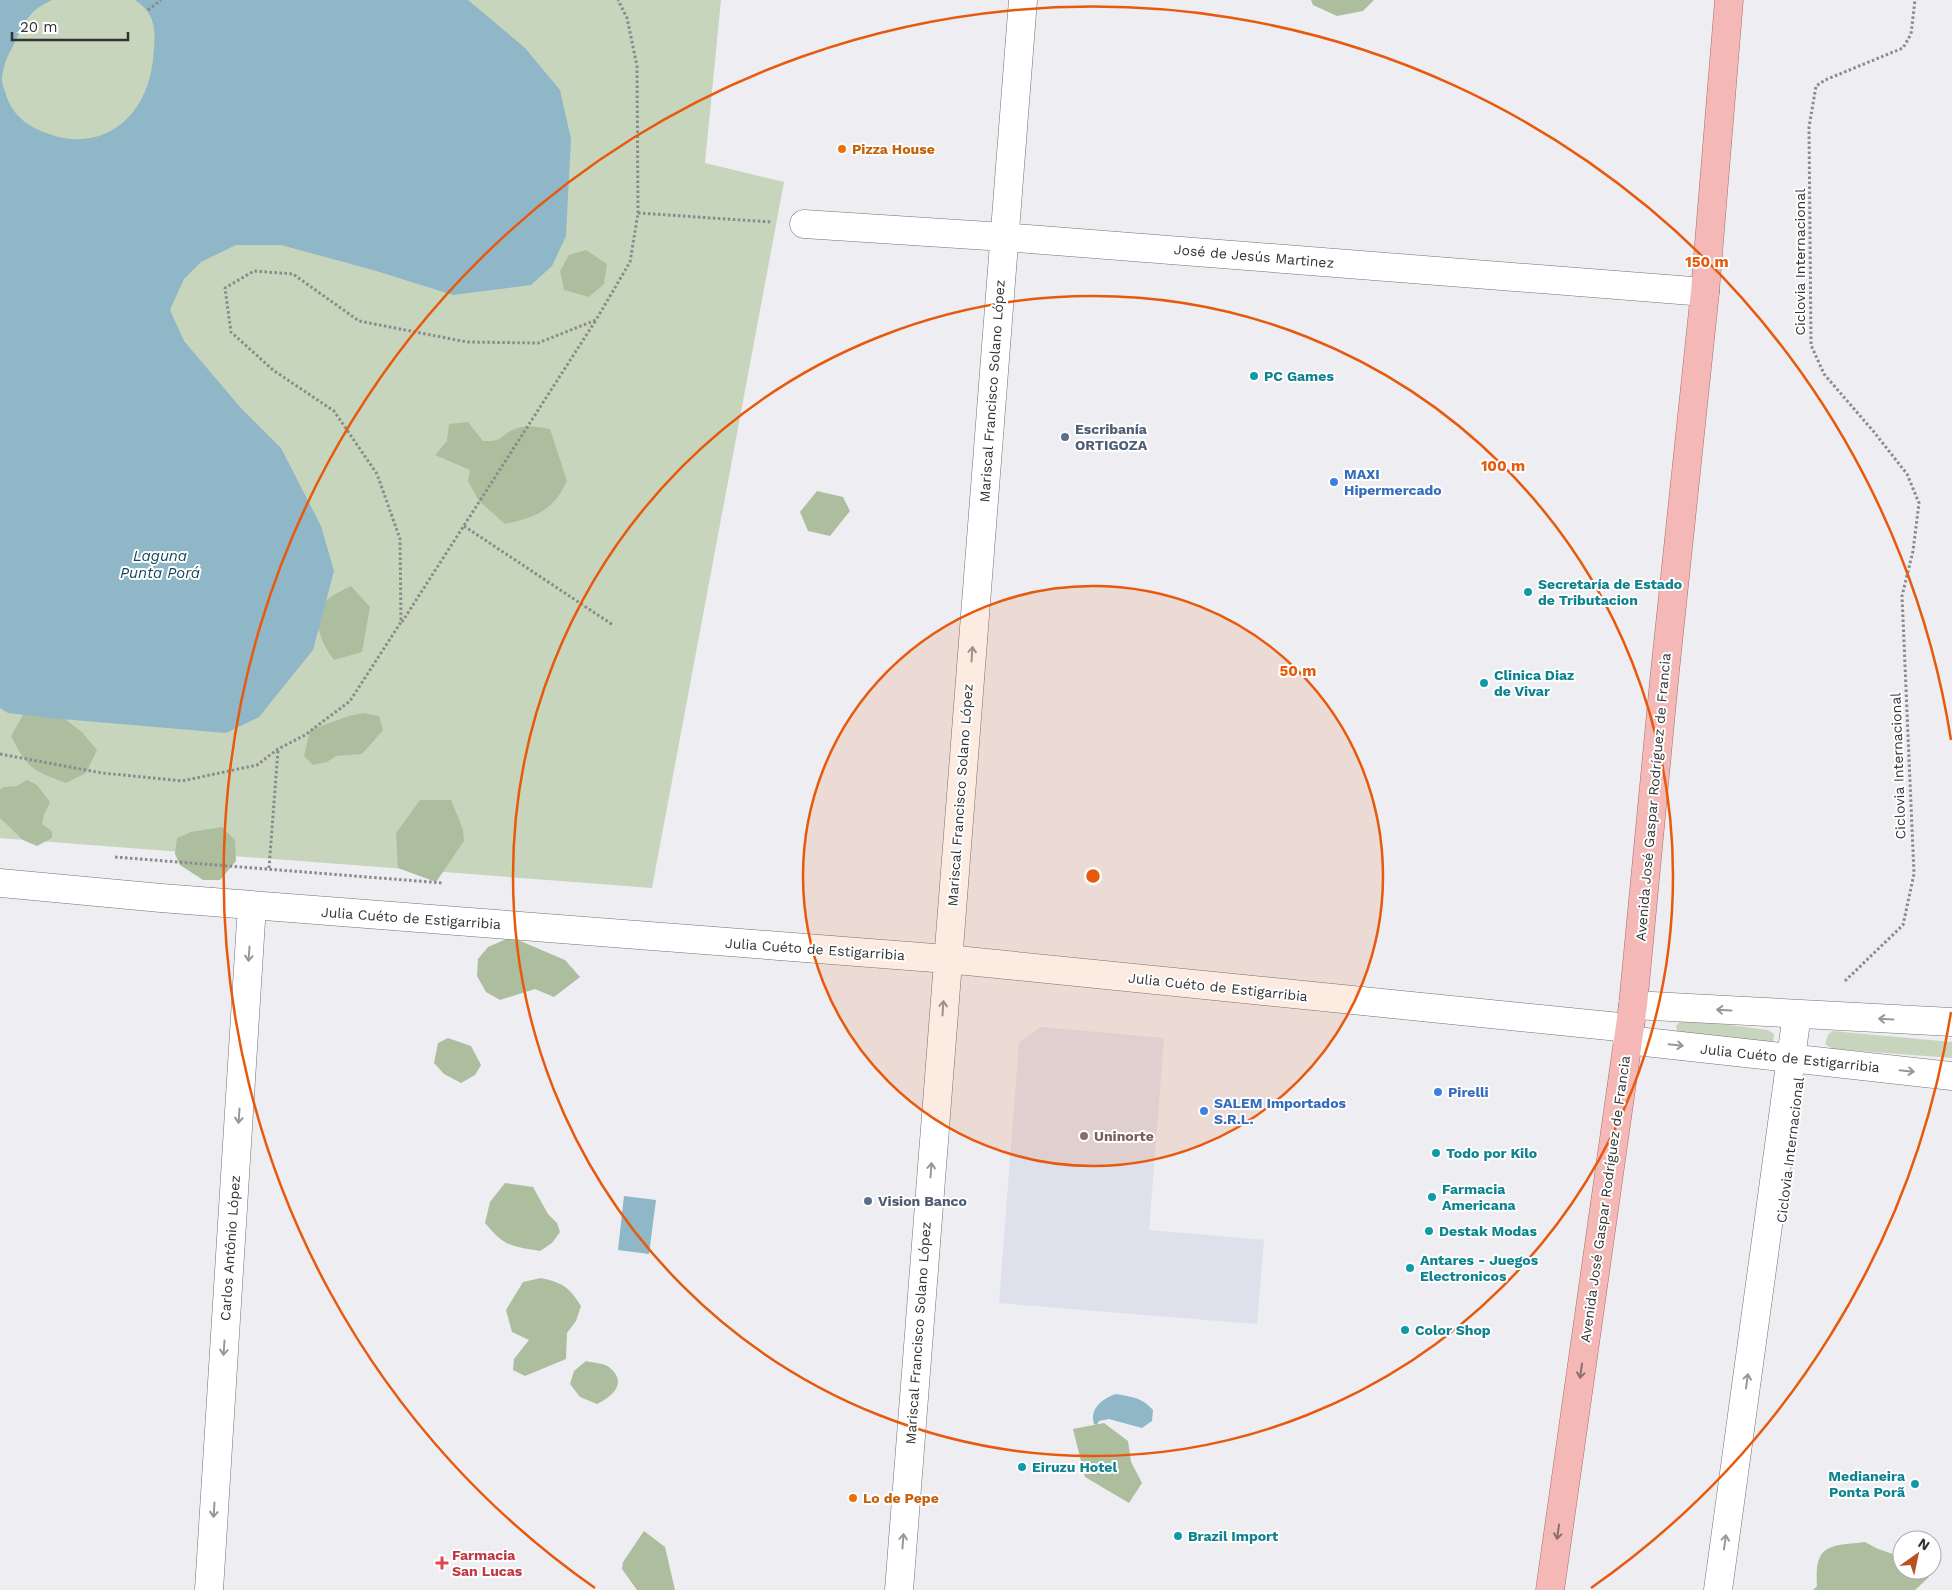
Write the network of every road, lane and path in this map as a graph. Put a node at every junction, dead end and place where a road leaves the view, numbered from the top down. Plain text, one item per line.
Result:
1 (161, 0) edge
2 (618, 0) edge
3 (1023, 0) edge
4 (1728, 0) edge
5 (1915, 0) edge
6 (148, 10) dead end
7 (638, 214) junction
8 (804, 224) joint
9 (1004, 237) junction
10 (1705, 292) junction
11 (596, 320) junction
12 (464, 526) junction
13 (401, 622) junction
14 (613, 625) dead end
15 (278, 749) junction
16 (0, 754) edge
17 (0, 883) edge
18 (259, 906) junction
19 (947, 959) junction
20 (1797, 1014) junction
21 (1825, 1015) junction
22 (1952, 1022) edge
23 (1630, 1024) junction
24 (1791, 1058) junction
25 (1952, 1076) edge
26 (209, 1590) edge
27 (899, 1590) edge
28 (1550, 1590) edge
29 (1718, 1590) edge

1 - 6 path
2 - 7 path
3 - 9 street, Mariscal Francisco Solano López
4 - 10 main road, Avenida José Gaspar Rodríguez de Francia
5 - 21 path, Ciclovia Internacional
7 - 8 path
7 - 11 path
8 - 9 street, José de Jesús Martinez
9 - 10 street, José de Jesús Martinez
19 -> 9 street, Mariscal Francisco Solano López
10 - 23 main road, Avenida José Gaspar Rodríguez de Francia
11 - 12 path
11 - 13 path
12 - 13 path
12 - 14 path
13 - 15 path
15 - 16 path
15 - 18 path
17 - 18 street, Julia Cuéto de Estigarribia
18 - 19 street, Julia Cuéto de Estigarribia
18 -> 26 street, Carlos Antônio López
19 - 23 street, Julia Cuéto de Estigarribia
27 -> 19 street, Mariscal Francisco Solano López
20 - 21 street, Julia Cuéto de Estigarribia
20 -> 23 street, Julia Cuéto de Estigarribia
20 - 24 street
22 -> 21 street, Julia Cuéto de Estigarribia
23 -> 24 street, Julia Cuéto de Estigarribia
23 -> 28 main road, Avenida José Gaspar Rodríguez de Francia
24 -> 25 street, Julia Cuéto de Estigarribia
29 -> 24 street

